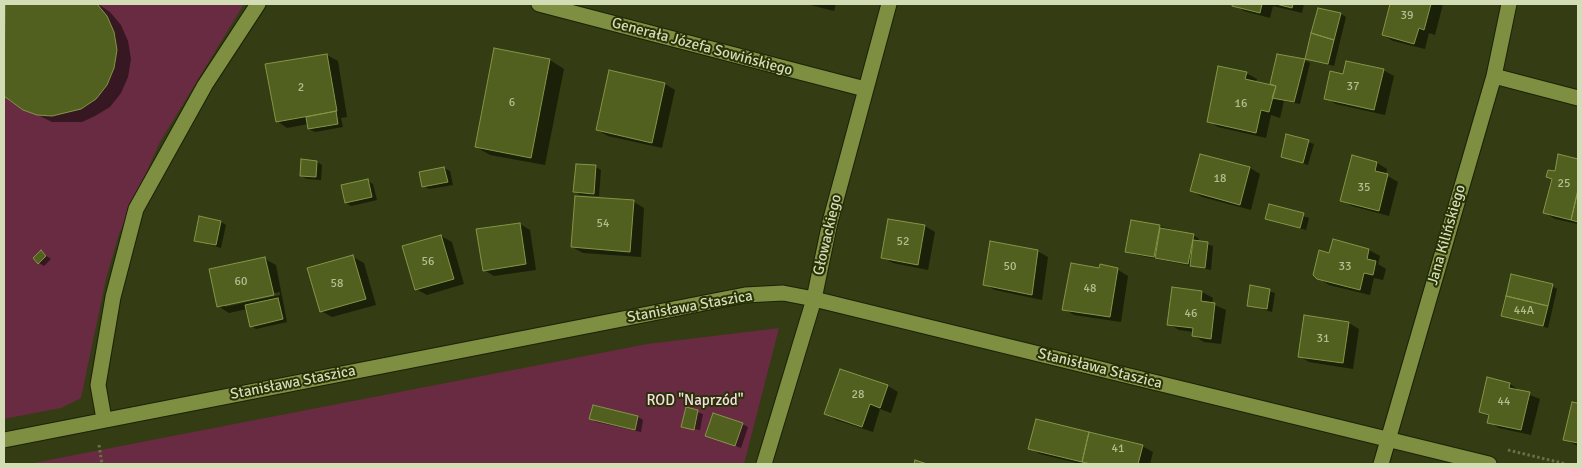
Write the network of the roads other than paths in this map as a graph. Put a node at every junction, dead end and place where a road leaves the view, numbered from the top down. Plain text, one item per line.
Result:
1 (258, 4) edge
2 (539, 4) edge
3 (889, 4) edge
4 (1509, 4) edge
5 (1494, 76) junction
6 (865, 90) junction
7 (1578, 98) edge
8 (814, 299) junction
9 (104, 419) junction
10 (1388, 439) junction
11 (4, 440) edge
12 (764, 464) edge
13 (1381, 464) edge
14 (1489, 464) edge

1 - 9 street
2 - 6 street, Generała Józefa Sowińskiego
3 - 6 street, Głowackiego
4 - 5 street, Jana Kilińskiego
5 - 7 street
5 - 10 street, Jana Kilińskiego
6 - 8 street, Głowackiego
8 - 9 street, Stanisława Staszica
8 - 10 street, Stanisława Staszica
8 - 12 street, Głowackiego
9 - 11 street, Stanisława Staszica
10 - 13 street, Jana Kilińskiego
10 - 14 street, Stanisława Staszica

